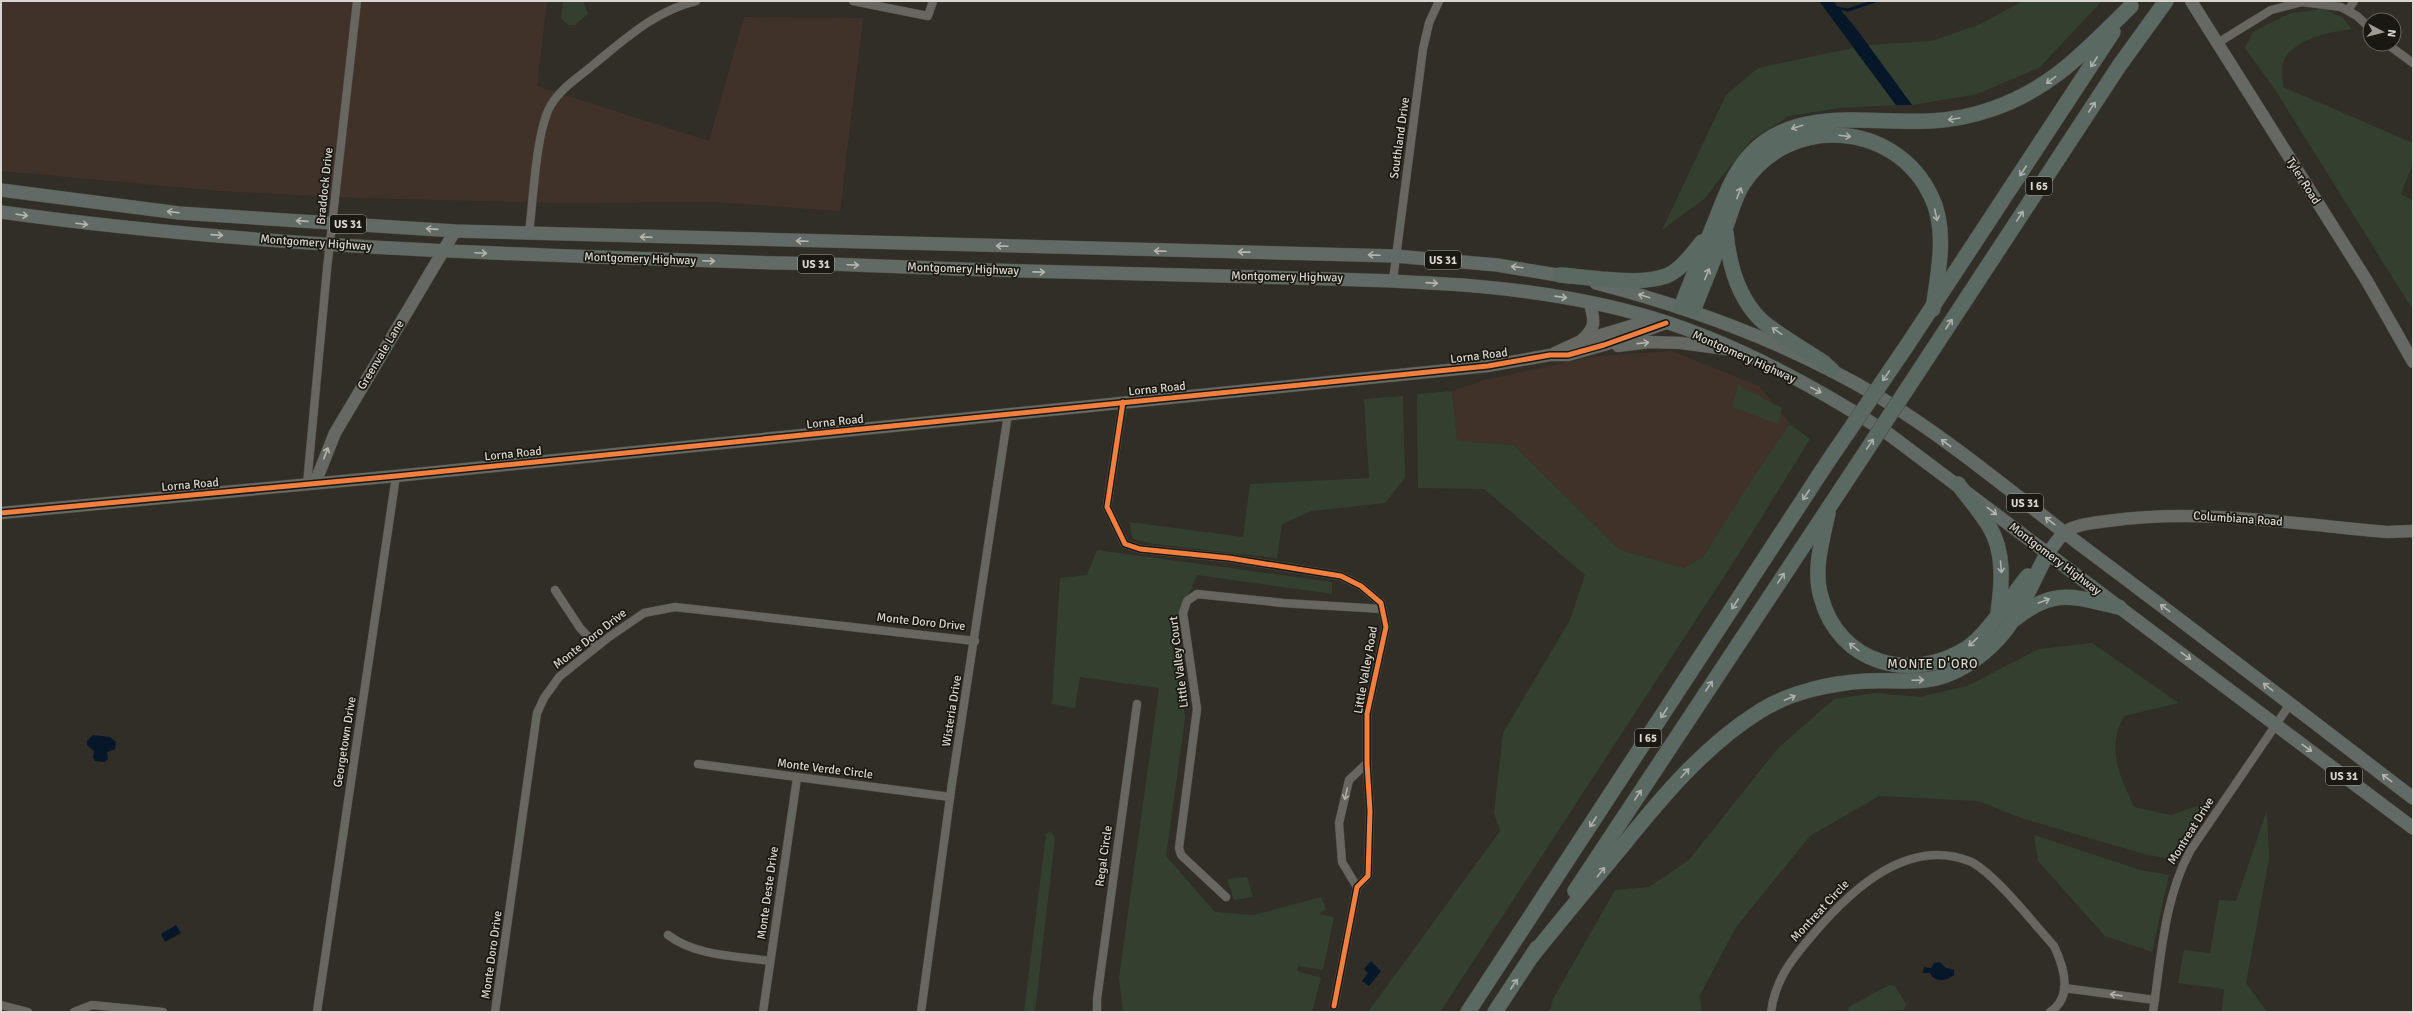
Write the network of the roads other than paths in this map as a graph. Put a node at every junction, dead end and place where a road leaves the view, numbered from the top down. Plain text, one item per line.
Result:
1 (357, 1) edge
2 (696, 1) edge
3 (854, 1) edge
4 (933, 1) edge
5 (1439, 1) edge
6 (2166, 1) edge
7 (2191, 1) edge
8 (2354, 1) edge
9 (2133, 4) edge
10 (2349, 10) junction
11 (2362, 21) edge
12 (2216, 44) junction
13 (2399, 52) edge
14 (2413, 63) edge
15 (1, 190) edge
16 (1, 212) edge
17 (333, 222) junction
18 (1719, 229) junction
19 (455, 231) junction
20 (529, 233) junction
21 (330, 244) junction
22 (442, 250) junction
23 (1395, 256) junction
24 (1560, 275) junction
25 (1393, 280) junction
26 (1590, 304) junction
27 (1687, 309) junction
28 (1932, 309) junction
29 (1660, 321) junction
30 (1581, 341) junction
31 (1604, 345) junction
32 (1738, 351) junction
33 (1550, 355) junction
34 (2413, 362) edge
35 (1832, 370) junction
36 (1123, 402) junction
37 (1008, 414) junction
38 (396, 476) junction
39 (311, 483) junction
40 (1958, 484) junction
41 (1829, 505) junction
42 (1, 513) edge
43 (2413, 531) edge
44 (2064, 532) junction
45 (2047, 554) junction
46 (555, 590) dead end
47 (2119, 607) junction
48 (1382, 609) junction
49 (1998, 613) junction
50 (2011, 622) junction
51 (975, 641) junction
52 (597, 646) junction
53 (1137, 704) dead end
54 (2290, 704) junction
55 (2276, 724) junction
56 (1367, 763) junction
57 (698, 764) dead end
58 (797, 778) junction
59 (950, 797) junction
60 (2413, 798) edge
61 (2413, 828) edge
62 (1357, 887) junction
63 (1226, 897) dead end
64 (668, 935) dead end
65 (1532, 956) junction
66 (770, 961) junction
67 (2064, 988) junction
68 (2155, 1000) junction
69 (1, 1005) edge
70 (1334, 1006) dead end
71 (28, 1012) edge
72 (74, 1012) edge
73 (163, 1012) edge
74 (316, 1012) edge
75 (496, 1012) edge
76 (763, 1012) edge
77 (921, 1012) edge
78 (1098, 1012) edge
79 (1468, 1012) edge
80 (1495, 1012) edge
81 (1771, 1012) edge
82 (2050, 1012) edge
83 (2153, 1012) edge

1 - 17 street, Braddock Drive
2 - 20 street
3 - 4 street
5 - 23 street, Southland Drive
41 -> 6 highway, I 65, bridge
7 - 12 street, Tyler Road
8 - 10 street
9 -> 18 highway
9 -> 28 highway, I 65
10 - 11 street
10 - 12 street
12 - 34 street, Tyler Road
13 - 14 street
17 -> 15 main road, Montgomery Highway / US 31
16 -> 21 main road, Montgomery Highway / US 31
19 -> 17 main road, Montgomery Highway / US 31
17 - 21 street, Braddock Drive
18 - 24 highway
18 - 27 highway
18 -> 28 highway
35 -> 18 highway
19 - 20 main road, Montgomery Highway / US 31
19 - 22 street, Greenvale Lane
23 -> 20 main road, Montgomery Highway / US 31
21 - 22 main road, Montgomery Highway / US 31
21 - 39 street, Braddock Drive
22 -> 25 main road, Montgomery Highway / US 31
39 -> 22 street, Greenvale Lane
24 -> 23 main road, Montgomery Highway / US 31
23 - 25 street, Southland Drive
27 -> 24 main road, Montgomery Highway / US 31
25 -> 26 main road, Montgomery Highway / US 31
26 - 29 main road, Montgomery Highway / US 31
26 - 30 street
27 - 29 main road
27 - 35 main road, Montgomery Highway / US 31
28 -> 79 highway, I 65, bridge
29 - 30 street, Lorna Road
29 - 31 street, Lorna Road
29 - 32 main road, Montgomery Highway / US 31
30 - 33 street, Lorna Road
31 -> 32 street
31 - 33 street, Lorna Road
32 -> 40 main road, Montgomery Highway / US 31
33 - 36 street, Lorna Road
44 -> 35 main road, Montgomery Highway / US 31
36 - 37 street, Lorna Road
36 - 48 street, Little Valley Road
37 - 38 street, Lorna Road
37 - 51 street, Wisteria Drive
38 - 39 street, Lorna Road
38 - 74 street, Georgetown Drive
39 - 42 street, Lorna Road
40 -> 45 main road, Montgomery Highway / US 31
40 -> 49 highway
49 -> 41 highway
65 -> 41 highway, I 65
43 - 44 street, Columbiana Road
44 - 45 main road
54 -> 44 main road, Montgomery Highway / US 31
45 - 47 main road, Montgomery Highway / US 31
45 - 49 highway
45 - 50 highway
46 - 52 street
50 -> 47 highway
47 -> 55 main road, Montgomery Highway / US 31
48 - 56 street, Little Valley Road
48 - 63 street, Little Valley Court
65 -> 50 highway
51 - 52 street, Monte Doro Drive
51 - 59 street, Wisteria Drive
52 - 75 street, Monte Doro Drive
53 - 78 street, Regal Circle
54 - 55 street, Montreat Drive
60 -> 54 main road, Montgomery Highway / US 31
55 -> 61 main road, Montgomery Highway / US 31
55 - 68 street, Montreat Drive
56 - 62 street, Little Valley Road
56 -> 62 street
57 - 58 street, Monte Verde Circle
58 - 59 street, Monte Verde Circle
58 - 66 street, Monte Deste Drive
59 - 77 street, Wisteria Drive
62 - 70 street, Little Valley Road
64 - 66 street
80 -> 65 highway, I 65
66 - 76 street, Monte Deste Drive
68 -> 67 street
67 - 81 street, Montreat Circle
67 - 82 street
68 - 83 street, Montreat Drive
69 - 71 street
72 - 73 street

